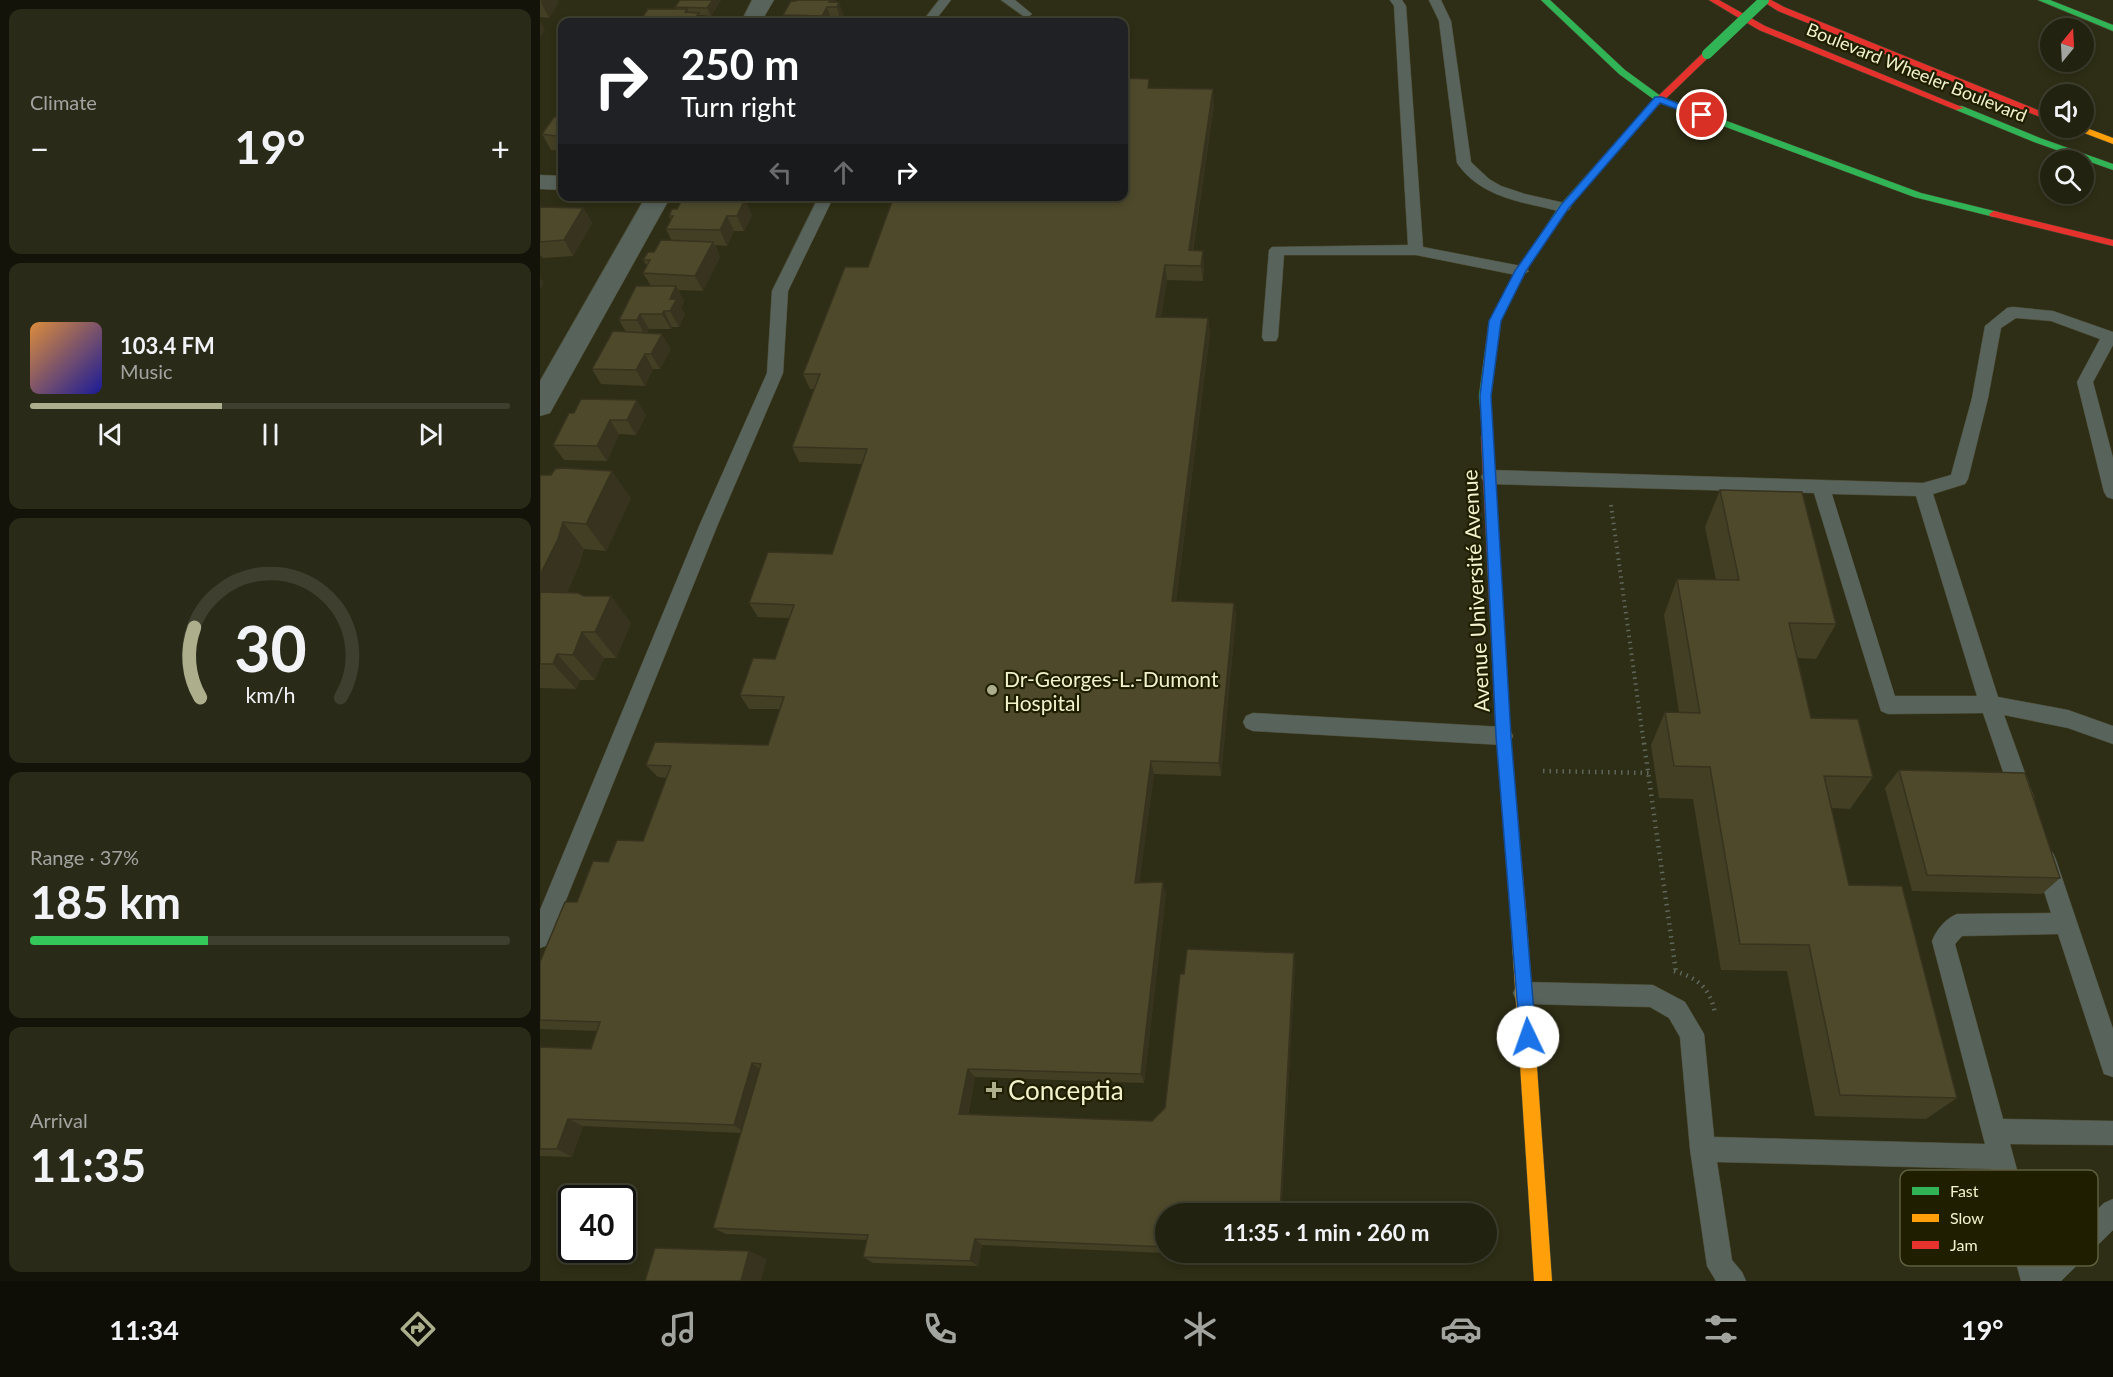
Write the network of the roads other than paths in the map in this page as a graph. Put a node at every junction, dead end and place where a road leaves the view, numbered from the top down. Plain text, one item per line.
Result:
1 (763, 0) edge
2 (945, 0) edge
3 (1007, 0) edge
4 (1396, 0) edge
5 (1435, 0) edge
6 (1545, 0) edge
7 (1713, 0) edge
8 (1765, 0) edge
9 (2042, 0) edge
10 (1026, 14) dead end
11 (753, 18) edge
12 (931, 18) edge
13 (2113, 28) edge
14 (1659, 99) junction
15 (2040, 114) edge
16 (2094, 134) edge
17 (2113, 141) edge
18 (2113, 166) edge
19 (540, 182) edge
20 (558, 183) edge
21 (656, 201) edge
22 (825, 201) edge
23 (1564, 207) junction
24 (2113, 243) edge
25 (1416, 250) junction
26 (1521, 271) junction
27 (1270, 337) dead end
28 (2111, 337) edge
29 (540, 406) edge
30 (1490, 477) junction
31 (1821, 488) junction
32 (1923, 490) junction
33 (2113, 492) edge
34 (1990, 704) junction
35 (1253, 722) dead end
36 (2113, 735) edge
37 (1503, 736) junction
38 (2029, 814) edge
39 (2040, 846) edge
40 (2067, 923) junction
41 (540, 937) edge
42 (1525, 993) junction
43 (2113, 1065) edge
44 (1993, 1131) junction
45 (2113, 1133) edge
46 (1703, 1149) junction
47 (2000, 1157) junction
48 (2004, 1170) edge
49 (2113, 1212) edge
50 (2098, 1227) edge
51 (2030, 1266) edge
52 (2057, 1266) edge
53 (1543, 1281) edge
54 (1733, 1281) edge
55 (2034, 1281) edge
56 (2042, 1281) edge

1 - 11 street
2 - 12 lane
3 - 10 lane
4 - 25 lane
5 - 23 lane
6 - 14 main road
7 - 18 main road, Boulevard Wheeler Boulevard
8 - 14 main road, Avenue Université Avenue, bridge
8 - 15 main road, Boulevard Wheeler Boulevard
9 - 13 main road
14 - 23 main road, Avenue Université Avenue
14 - 24 main road
16 - 17 main road
19 - 20 street
21 - 29 street
22 - 41 lane
23 - 26 main road, Avenue Université Avenue
25 - 26 lane
25 - 27 lane
26 - 30 main road, Avenue Université Avenue
28 - 32 lane
28 - 33 lane
30 - 31 lane
30 - 37 main road, Avenue Université Avenue
31 - 32 lane
31 - 34 lane
32 - 34 lane
34 - 36 lane
34 - 38 lane
35 - 37 lane
37 - 42 main road, Avenue Université Avenue
39 - 40 lane
40 - 43 lane
40 - 44 lane
42 - 46 lane
42 - 53 main road, Avenue Université Avenue
44 - 45 lane
44 - 47 lane
46 - 47 lane
46 - 54 lane
47 - 48 lane
49 - 50 lane
51 - 55 lane
52 - 56 lane

